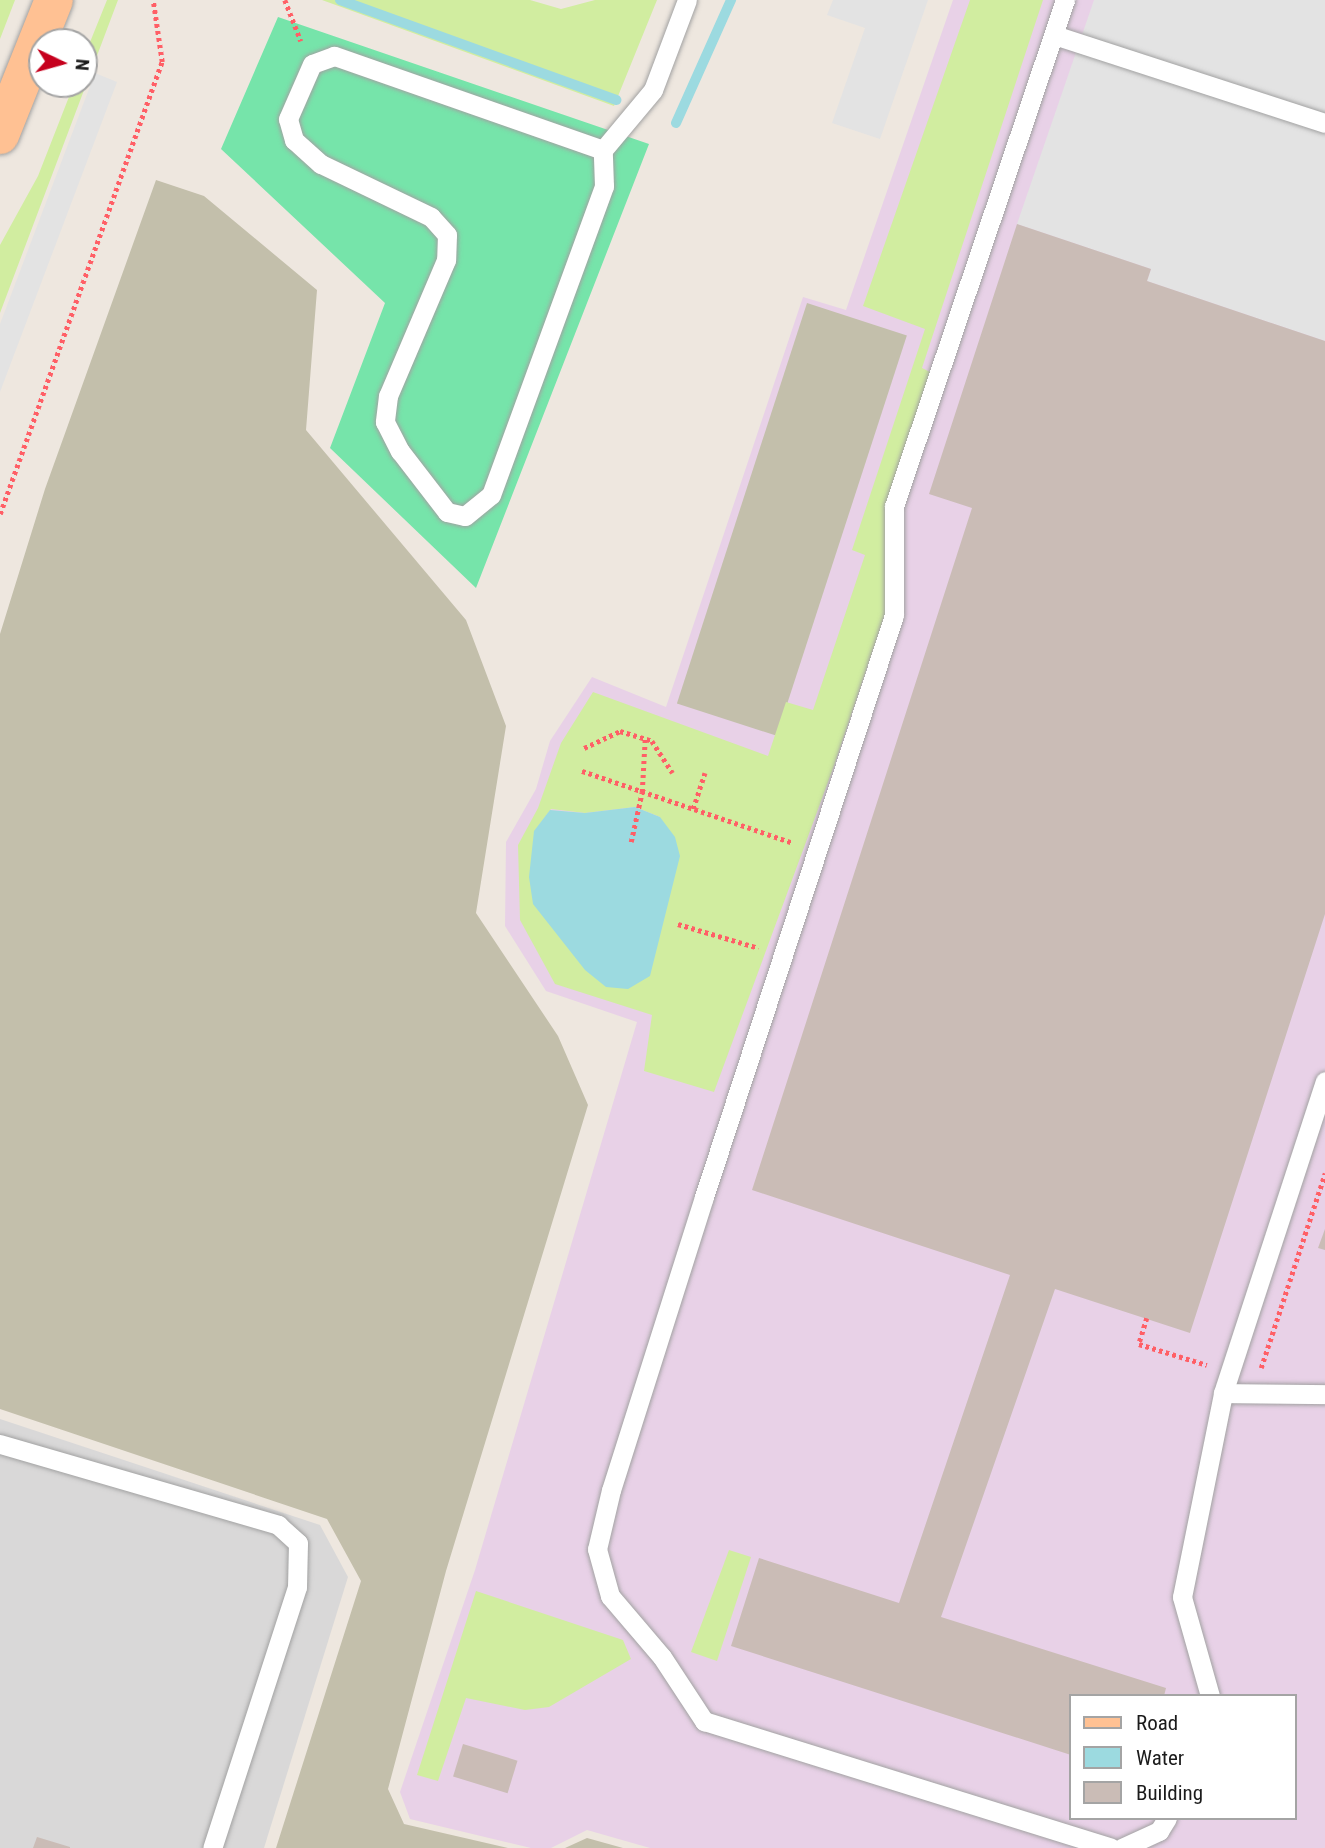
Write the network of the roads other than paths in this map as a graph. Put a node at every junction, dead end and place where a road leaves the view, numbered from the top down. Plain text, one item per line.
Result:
1 (54, 0) edge
2 (687, 0) edge
3 (1065, 0) edge
4 (1054, 35) junction
5 (1325, 123) edge
6 (0, 135) edge
7 (603, 150) junction
8 (1325, 1081) edge
9 (1223, 1392) junction
10 (1325, 1394) edge
11 (0, 1444) edge
12 (1209, 1694) edge
13 (1166, 1820) edge
14 (212, 1848) edge
15 (1111, 1848) edge
16 (1122, 1848) edge

1 - 6 main road
2 - 7 lane
3 - 4 lane
4 - 5 lane
4 - 15 lane
7 - 7 lane
8 - 9 lane
9 - 10 lane
9 - 12 lane
11 - 14 lane
13 - 16 lane

